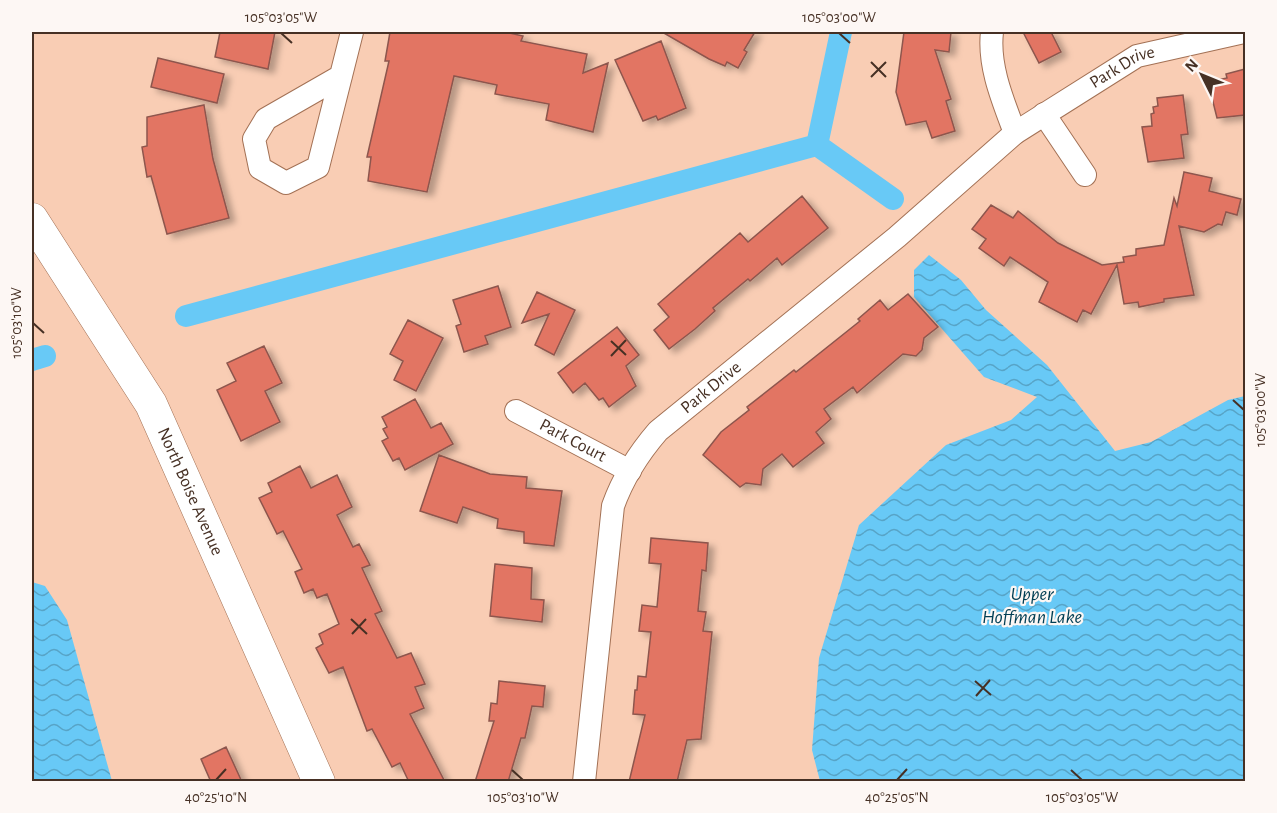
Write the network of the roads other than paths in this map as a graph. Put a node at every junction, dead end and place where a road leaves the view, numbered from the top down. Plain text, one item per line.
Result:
1 (352, 32) edge
2 (992, 32) edge
3 (1244, 32) edge
4 (341, 76) junction
5 (1044, 114) junction
6 (1015, 133) junction
7 (1085, 175) dead end
8 (32, 219) edge
9 (516, 411) dead end
10 (630, 471) junction
11 (319, 782) edge
12 (584, 782) edge

1 - 4 street
2 - 6 street
3 - 5 street, Park Drive
4 - 4 street
5 - 6 street, Park Drive
5 - 7 street
6 - 10 street, Park Drive
8 - 11 street, North Boise Avenue
9 - 10 street, Park Court
10 - 12 street, Park Drive

